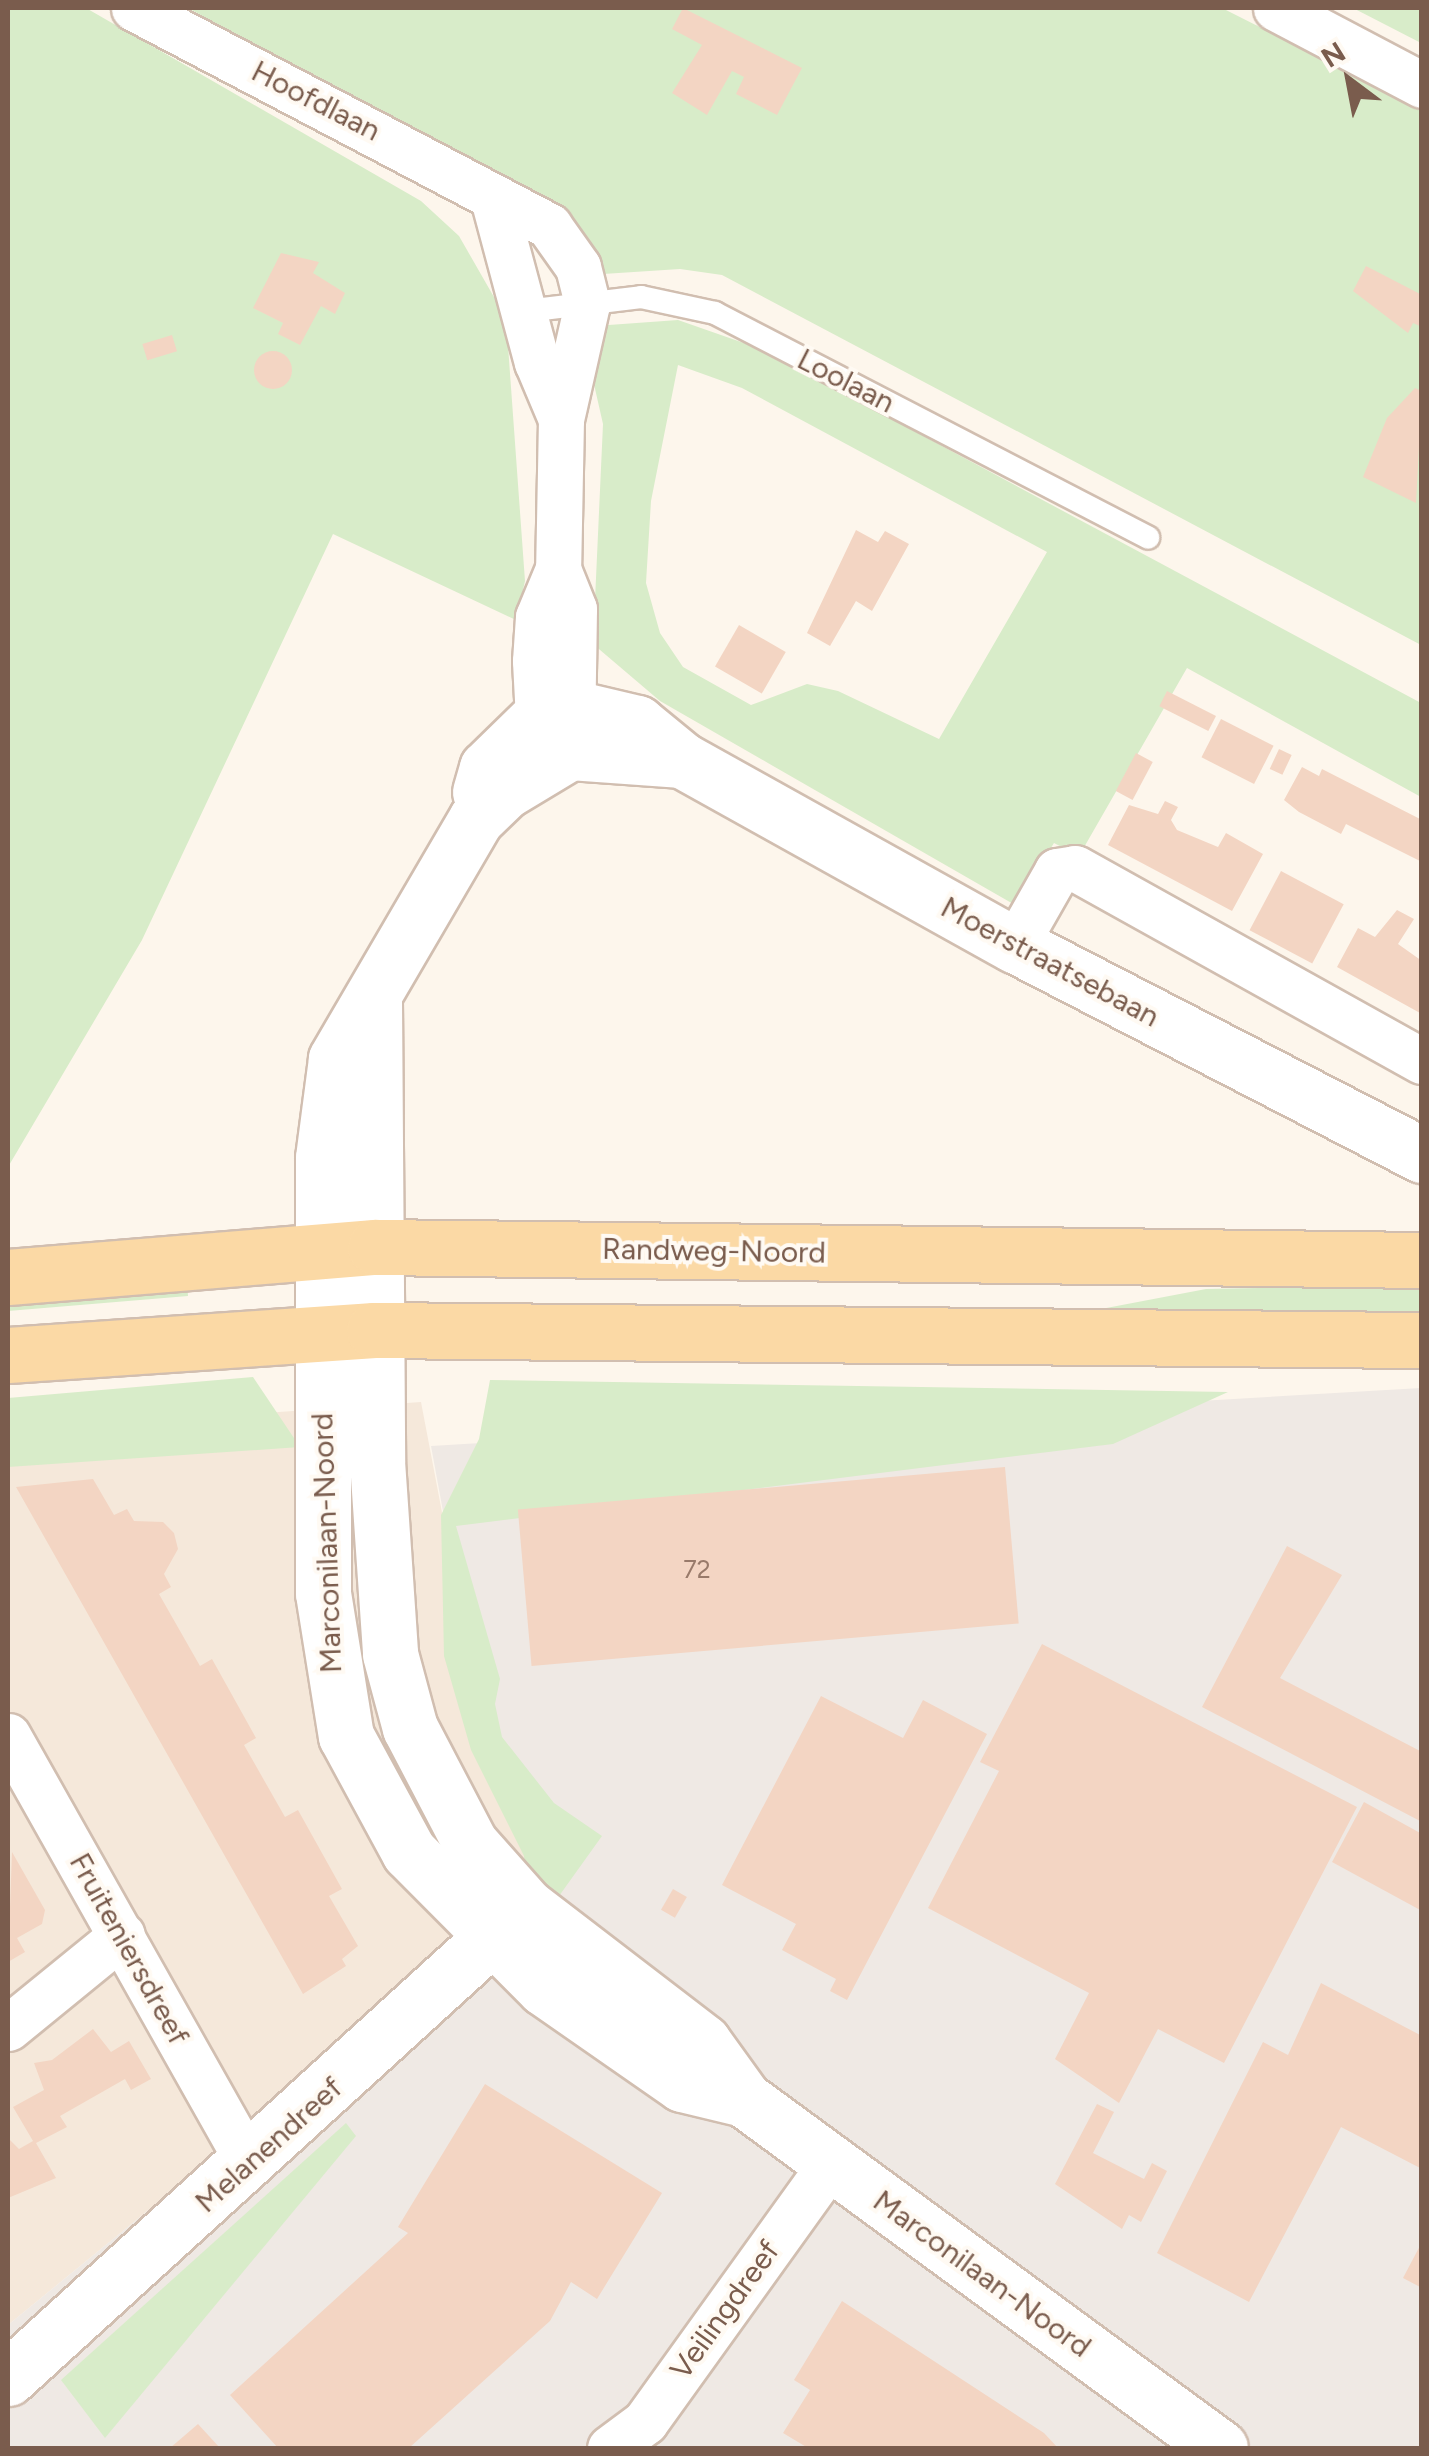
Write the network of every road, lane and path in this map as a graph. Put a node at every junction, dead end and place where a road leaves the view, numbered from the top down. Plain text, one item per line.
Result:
1 (134, 8) edge
2 (1276, 8) edge
3 (1422, 85) edge
4 (494, 202) junction
5 (587, 304) junction
6 (526, 311) junction
7 (561, 419) junction
8 (1148, 536) dead end
9 (562, 726) junction
10 (1014, 945) junction
11 (1422, 1061) edge
12 (1422, 1156) edge
13 (348, 1247) junction
14 (1422, 1260) edge
15 (8, 1276) edge
16 (348, 1331) junction
17 (1422, 1340) edge
18 (8, 1355) edge
19 (8, 1736) edge
20 (508, 1924) junction
21 (122, 1935) junction
22 (8, 2028) edge
23 (249, 2163) junction
24 (831, 2163) junction
25 (8, 2378) edge
26 (610, 2448) edge
27 (1220, 2448) edge

1 - 4 street, Hoofdlaan
2 - 3 street
4 - 5 street, Hoofdlaan
4 - 6 street
5 - 6 lane, Loolaan
5 - 7 street
5 - 8 lane, Loolaan
6 - 7 street
7 - 9 street
9 - 10 street, Moerstraatsebaan
9 - 13 street
10 - 11 street
10 - 12 street, Moerstraatsebaan
13 - 14 main road, Randweg-Noord
13 - 15 main road, Randweg-Noord
13 - 16 street, Marconilaan-Noord
16 - 17 main road
16 - 18 main road
16 - 20 street, Marconilaan-Noord
19 - 21 street, Fruiteniersdreef
20 - 23 street, Melanendreef
20 - 24 street, Marconilaan-Noord
21 - 22 street
21 - 23 street, Fruiteniersdreef
23 - 25 street, Melanendreef
24 - 26 street, Veilingdreef
24 - 27 street, Marconilaan-Noord

